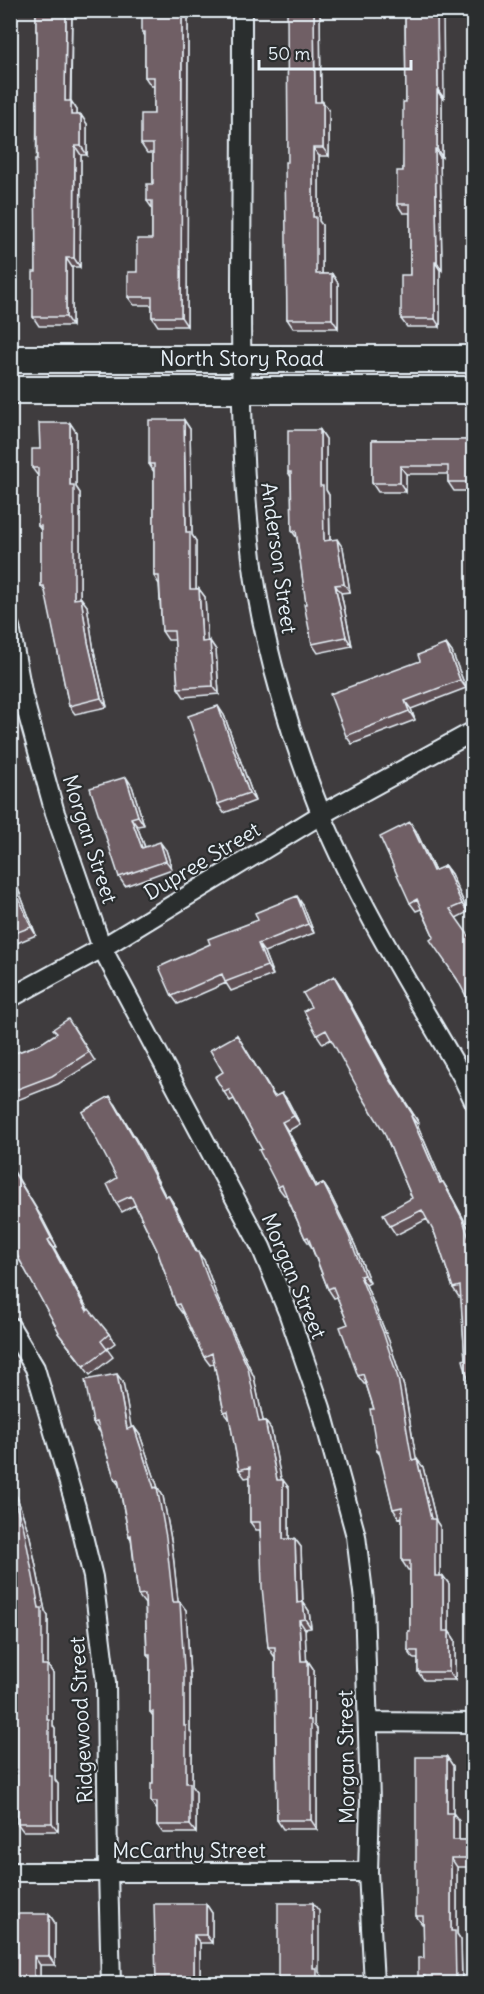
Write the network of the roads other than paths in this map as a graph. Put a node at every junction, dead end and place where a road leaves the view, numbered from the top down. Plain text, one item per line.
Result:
1 (242, 10) edge
2 (241, 358) junction
3 (10, 359) edge
4 (474, 359) edge
5 (10, 390) edge
6 (241, 390) junction
7 (474, 390) edge
8 (10, 627) edge
9 (474, 731) edge
10 (322, 814) junction
11 (102, 948) junction
12 (10, 998) edge
13 (474, 1101) edge
14 (10, 1326) edge
15 (369, 1722) junction
16 (474, 1723) edge
17 (10, 1872) edge
18 (108, 1872) junction
19 (368, 1872) junction
20 (111, 1983) edge
21 (374, 1983) edge

1 - 2 street, Anderson Street
2 - 3 main road, North Story Road
2 - 4 main road, North Story Road
2 - 6 street, Anderson Street
5 - 6 main road, North Story Road
6 - 7 main road, North Story Road
6 - 10 street, Anderson Street
8 - 11 street, Morgan Street
9 - 10 street, Dupree Street
10 - 11 street, Dupree Street
10 - 13 street, Anderson Street
11 - 12 street, Dupree Street
11 - 15 street, Morgan Street
14 - 18 street, Ridgewood Street
15 - 16 street
15 - 19 street, Morgan Street
17 - 18 street, McCarthy Street
18 - 19 street, McCarthy Street
18 - 20 street, Ridgewood Street
19 - 21 street, Morgan Street

